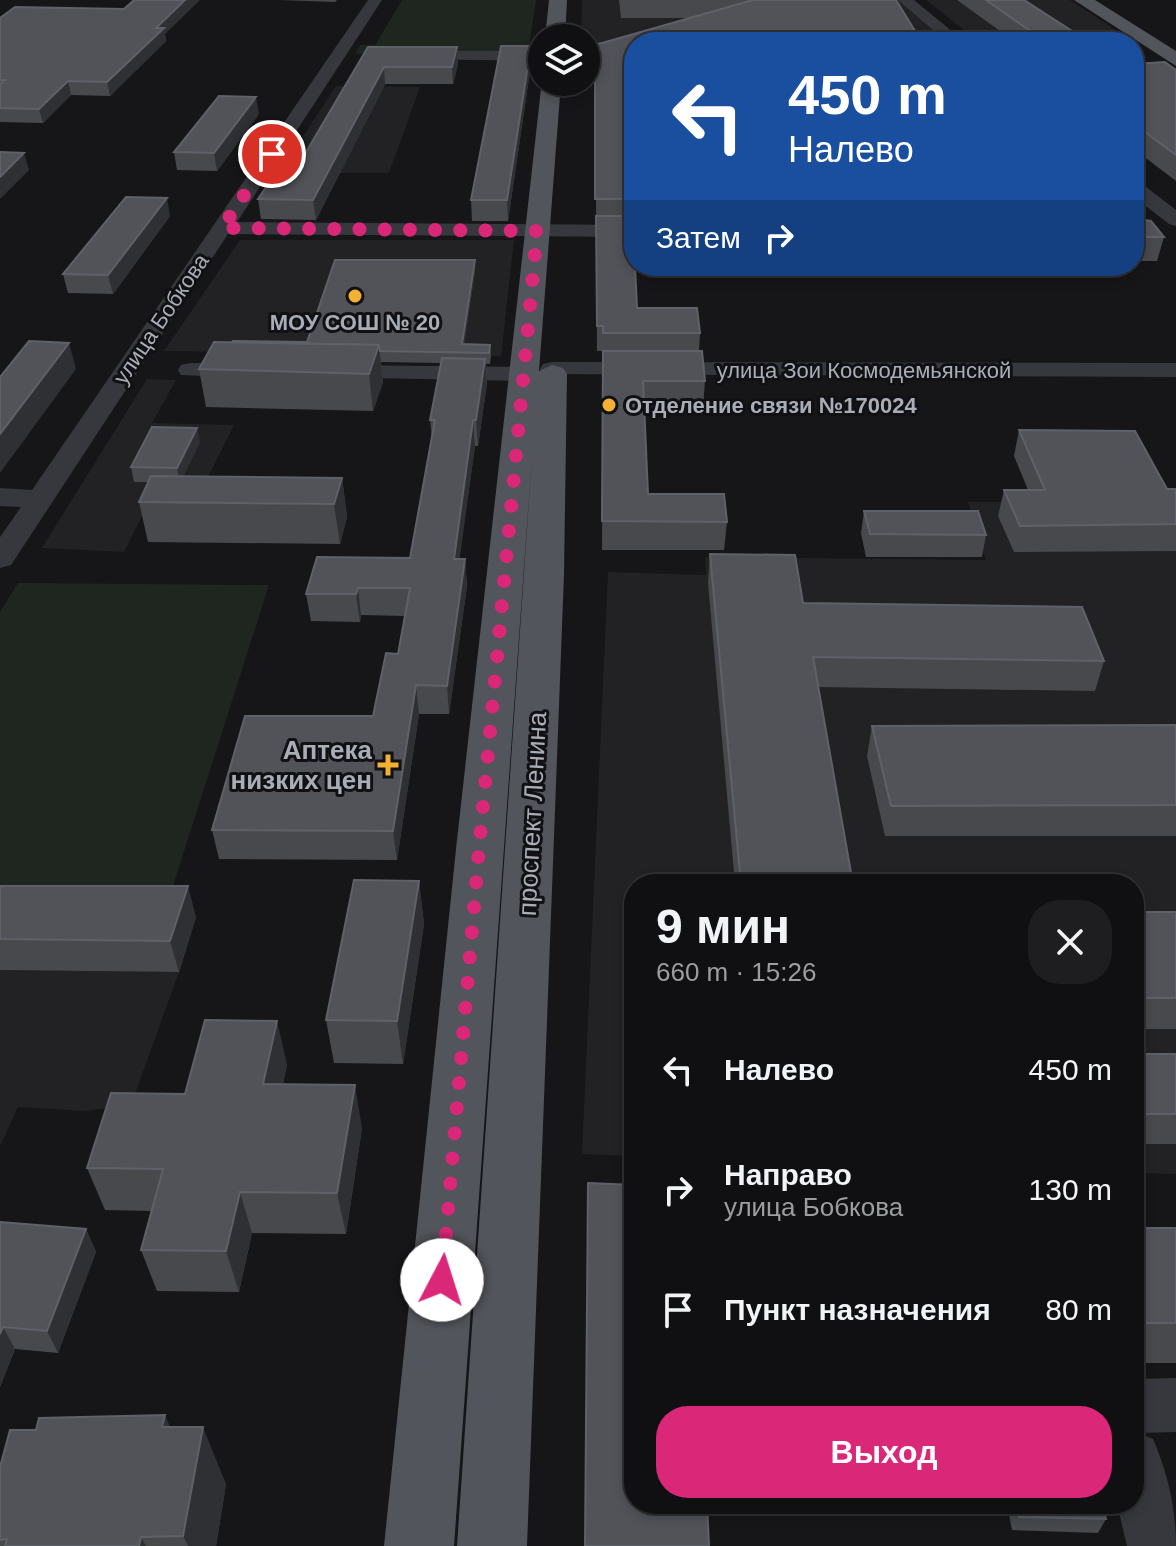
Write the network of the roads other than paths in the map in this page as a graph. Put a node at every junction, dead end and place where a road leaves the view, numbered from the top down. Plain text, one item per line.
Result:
1 (375, 0) edge
2 (558, 0) edge
3 (574, 0) edge
4 (905, 0) edge
5 (1083, 0) edge
6 (556, 24) edge
7 (572, 24) edge
8 (945, 32) edge
9 (1132, 32) edge
10 (1176, 36) edge
11 (1144, 38) edge
12 (1144, 40) edge
13 (600, 47) edge
14 (624, 47) edge
15 (399, 56) edge
16 (528, 56) edge
17 (1176, 60) edge
18 (551, 96) edge
19 (567, 96) edge
20 (1144, 195) edge
21 (1176, 220) edge
22 (222, 228) junction
23 (548, 231) junction
24 (624, 231) edge
25 (534, 368) junction
26 (190, 370) dead end
27 (1176, 370) edge
28 (269, 371) edge
29 (301, 371) edge
30 (0, 497) edge
31 (40, 499) junction
32 (0, 559) edge
33 (1176, 1405) edge
34 (1144, 1406) edge
35 (1144, 1498) edge
36 (419, 1546) edge
37 (492, 1546) edge
38 (1156, 1546) edge

1 - 22 street, улица Бобкова
2 - 6 main road
3 - 7 main road
4 - 8 street
5 - 9 main road
10 - 11 main road
12 - 17 main road
13 - 14 street
15 - 16 street
18 - 23 main road, проспект Ленина
19 - 23 main road, проспект Ленина
20 - 21 street
22 - 23 street
22 - 31 street, улица Бобкова
23 - 24 street
23 - 25 main road, проспект Ленина
25 - 27 street, улица Зои Космодемьянской
25 - 29 street, улица Зои Космодемьянской
25 - 36 main road, проспект Ленина
25 - 37 main road, проспект Ленина
26 - 28 street
30 - 31 street
31 - 32 street, улица Бобкова
33 - 34 street
35 - 38 street

